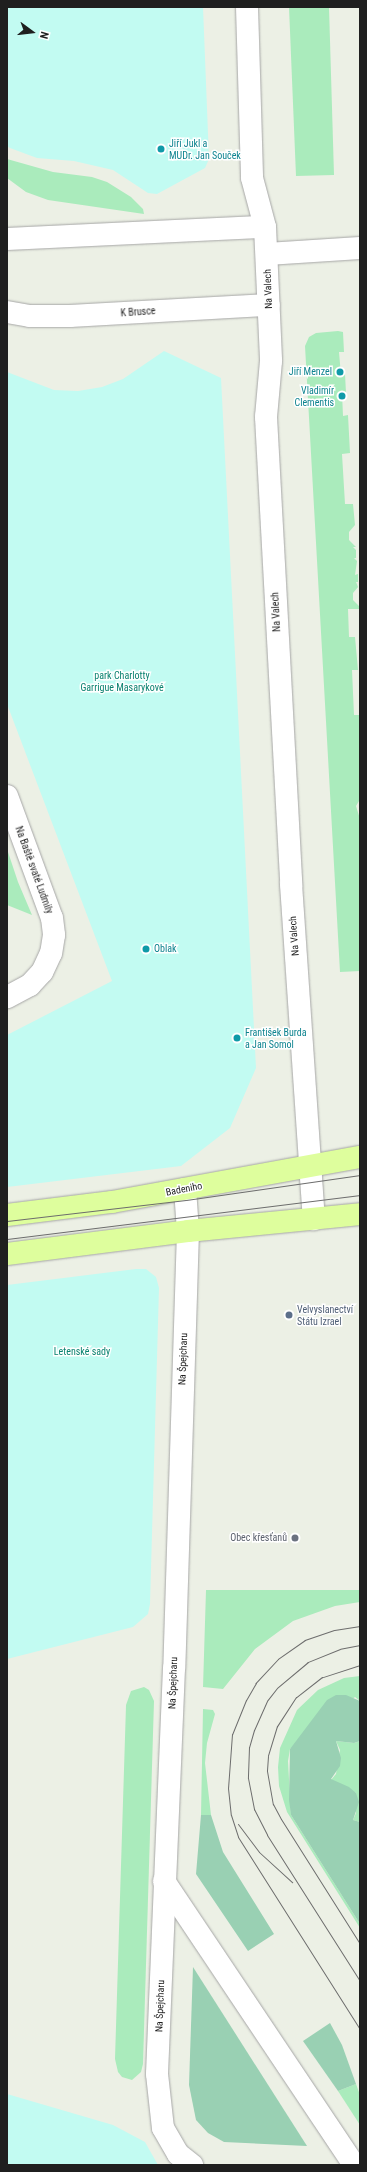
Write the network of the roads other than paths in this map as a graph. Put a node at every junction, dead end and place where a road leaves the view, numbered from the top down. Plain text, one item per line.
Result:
1 (247, 7) edge
2 (265, 228) junction
3 (7, 238) edge
4 (7, 248) edge
5 (360, 248) edge
6 (266, 254) junction
7 (269, 305) junction
8 (7, 312) edge
9 (7, 796) edge
10 (7, 997) edge
11 (360, 1157) edge
12 (310, 1165) junction
13 (185, 1189) junction
14 (360, 1214) edge
15 (7, 1215) edge
16 (314, 1219) junction
17 (188, 1231) junction
18 (7, 1254) edge
19 (164, 1881) junction
20 (192, 2165) edge
21 (354, 2165) edge

1 - 2 street, Na Valech
2 - 3 street
2 - 6 street, Na Valech
3 - 4 street
5 - 6 street
6 - 7 street, Na Valech
7 - 8 street, K Brusce
7 - 12 street, Na Valech
9 - 10 street, Na Baště svaté Ludmily
11 - 12 main road, Badeniho
12 - 13 main road, Badeniho
12 - 16 street, Na Valech
13 - 15 main road, Badeniho
13 - 17 street, Na Špejcharu
14 - 16 main road
16 - 17 main road
17 - 18 main road
17 - 19 street, Na Špejcharu
19 - 20 street, Na Špejcharu
19 - 21 street

